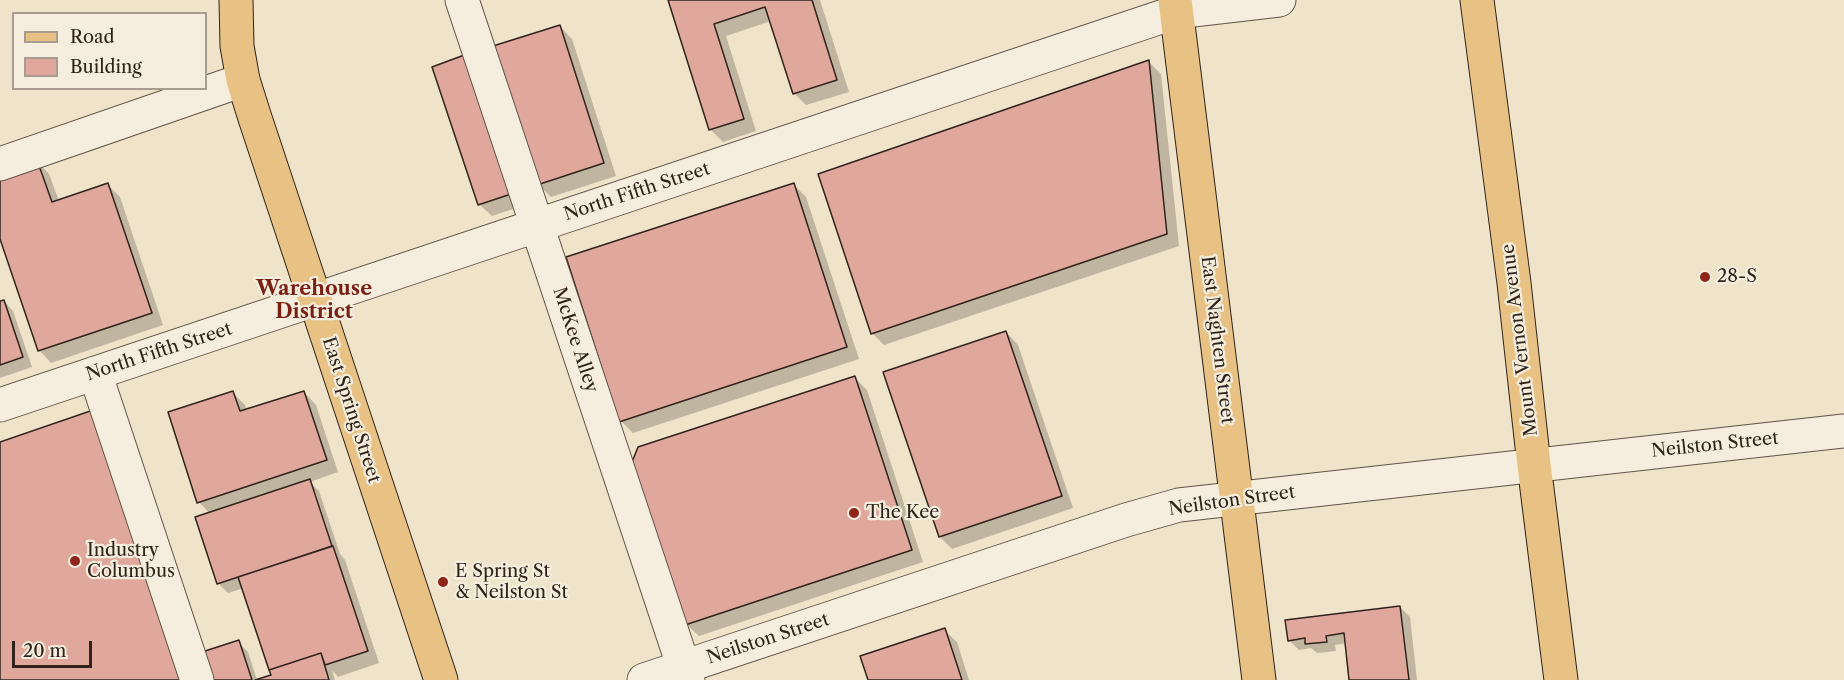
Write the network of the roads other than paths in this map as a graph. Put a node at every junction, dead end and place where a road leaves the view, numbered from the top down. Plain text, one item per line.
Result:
1 (236, 0) edge
2 (462, 0) edge
3 (1279, 0) edge
4 (1477, 0) edge
5 (1175, 6) edge
6 (243, 80) junction
7 (0, 164) edge
8 (537, 225) junction
9 (314, 300) junction
10 (95, 373) junction
11 (0, 405) edge
12 (1844, 431) edge
13 (1534, 465) junction
14 (1237, 498) junction
15 (686, 673) edge
16 (197, 680) edge
17 (441, 680) edge
18 (644, 680) edge
19 (1259, 680) edge
20 (1561, 680) edge

1 - 6 main road, East Spring Street
2 - 8 street, McKee Alley
3 - 5 street, North Fifth Street
4 - 13 main road, Mount Vernon Avenue
5 - 8 street, North Fifth Street
5 - 14 main road, East Naghten Street
6 - 7 street
6 - 9 main road, East Spring Street
8 - 9 street, North Fifth Street
8 - 15 street, McKee Alley
9 - 10 street, North Fifth Street
9 - 17 main road, East Spring Street
10 - 11 street, North Fifth Street
10 - 16 street
12 - 13 street, Neilston Street
13 - 14 street, Neilston Street
13 - 20 main road, Mount Vernon Avenue
14 - 15 street, Neilston Street
14 - 19 main road, East Naghten Street
15 - 18 street, Neilston Street

